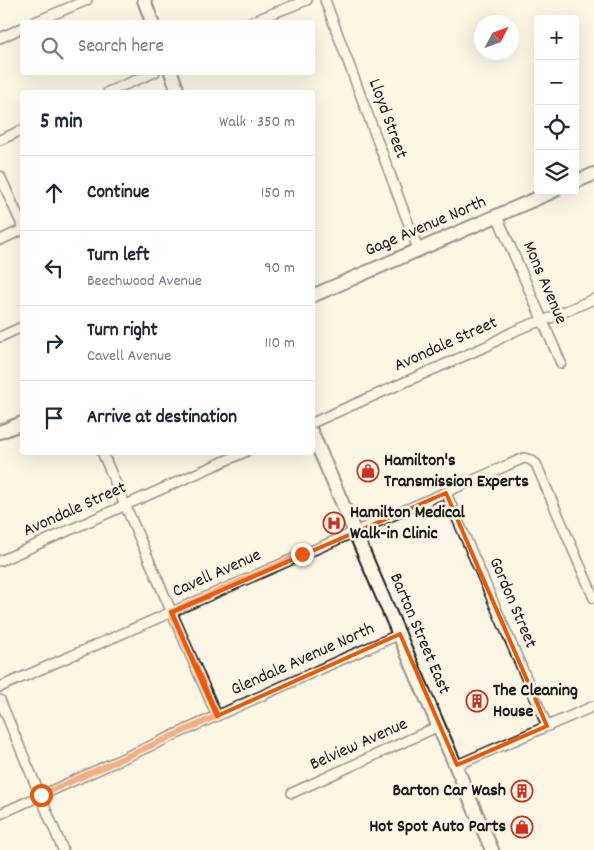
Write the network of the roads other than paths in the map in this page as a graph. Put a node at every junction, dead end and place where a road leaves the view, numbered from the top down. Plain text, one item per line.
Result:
1 (87, 0) edge
2 (144, 0) edge
3 (307, 0) edge
4 (325, 0) edge
5 (40, 20) edge
6 (151, 20) edge
7 (256, 20) edge
8 (20, 29) edge
9 (0, 38) edge
10 (148, 75) edge
11 (172, 75) edge
12 (113, 90) edge
13 (177, 90) edge
14 (20, 131) edge
15 (0, 140) edge
16 (594, 174) edge
17 (0, 176) edge
18 (579, 180) edge
19 (545, 195) edge
20 (497, 216) junction
21 (20, 221) edge
22 (20, 231) edge
23 (0, 240) edge
24 (418, 249) junction
25 (315, 295) edge
26 (594, 299) edge
27 (543, 321) junction
28 (20, 328) edge
29 (0, 337) edge
30 (561, 363) dead end
31 (315, 422) edge
32 (20, 423) edge
33 (0, 432) edge
34 (315, 440) edge
35 (103, 455) edge
36 (238, 455) edge
37 (446, 493) junction
38 (126, 506) junction
39 (355, 532) junction
40 (0, 561) edge
41 (594, 598) edge
42 (171, 612) junction
43 (400, 634) junction
44 (0, 687) edge
45 (0, 700) edge
46 (594, 706) edge
47 (217, 716) junction
48 (438, 726) junction
49 (547, 726) junction
50 (457, 766) junction
51 (292, 793) dead end
52 (41, 795) junction
53 (0, 814) edge
54 (63, 850) edge
55 (492, 850) edge

1 - 5 street
2 - 6 main road
3 - 7 street
4 - 24 street, Lloyd Street
8 - 9 street
10 - 12 street
11 - 13 main road
14 - 15 street
16 - 18 main road
17 - 21 street
19 - 20 main road, Gage Avenue North
20 - 24 main road, Gage Avenue North
20 - 27 street, Mons Avenue
22 - 23 street
24 - 25 main road, Gage Avenue North
26 - 27 street, Avondale Street
27 - 30 street, Mons Avenue
27 - 31 street, Avondale Street
28 - 29 street
32 - 33 main road
34 - 39 main road, Barton Street East
35 - 38 street
36 - 38 street, Avondale Street
37 - 39 street, Cavell Avenue
37 - 41 street, Cavell Avenue
37 - 49 street, Gordon Street
38 - 40 street, Avondale Street
38 - 42 street
39 - 42 street, Cavell Avenue
39 - 43 main road, Barton Street East
42 - 44 street, Cavell Avenue
42 - 47 street
43 - 47 street, Glendale Avenue North
43 - 48 main road, Barton Street East
45 - 52 street
46 - 49 street
47 - 52 street, Glendale Avenue North
48 - 50 main road, Barton Street East
48 - 51 street, Belview Avenue
49 - 50 street
50 - 55 main road, Barton Street East
52 - 53 street, Glendale Avenue North
52 - 54 street

